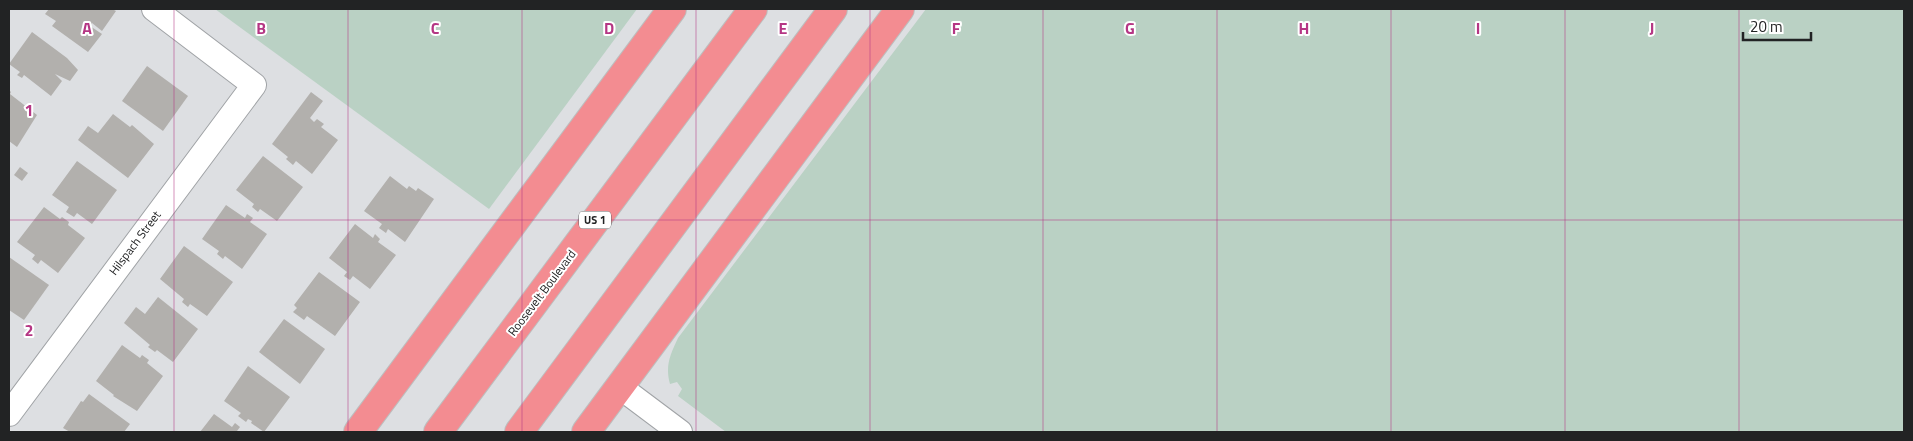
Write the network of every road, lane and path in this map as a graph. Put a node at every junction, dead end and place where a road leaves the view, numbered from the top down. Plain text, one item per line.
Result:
1 (154, 9) edge
2 (672, 9) edge
3 (753, 9) edge
4 (833, 9) edge
5 (900, 9) edge
6 (620, 387) junction
7 (9, 414) edge
8 (358, 432) edge
9 (438, 432) edge
10 (519, 432) edge
11 (586, 432) edge
12 (680, 432) edge

1 - 7 street, Hilspach Street
2 - 8 highway
3 - 9 highway, Roosevelt Boulevard / US 1
4 - 10 highway
5 - 6 highway
6 - 11 highway
6 - 12 street

